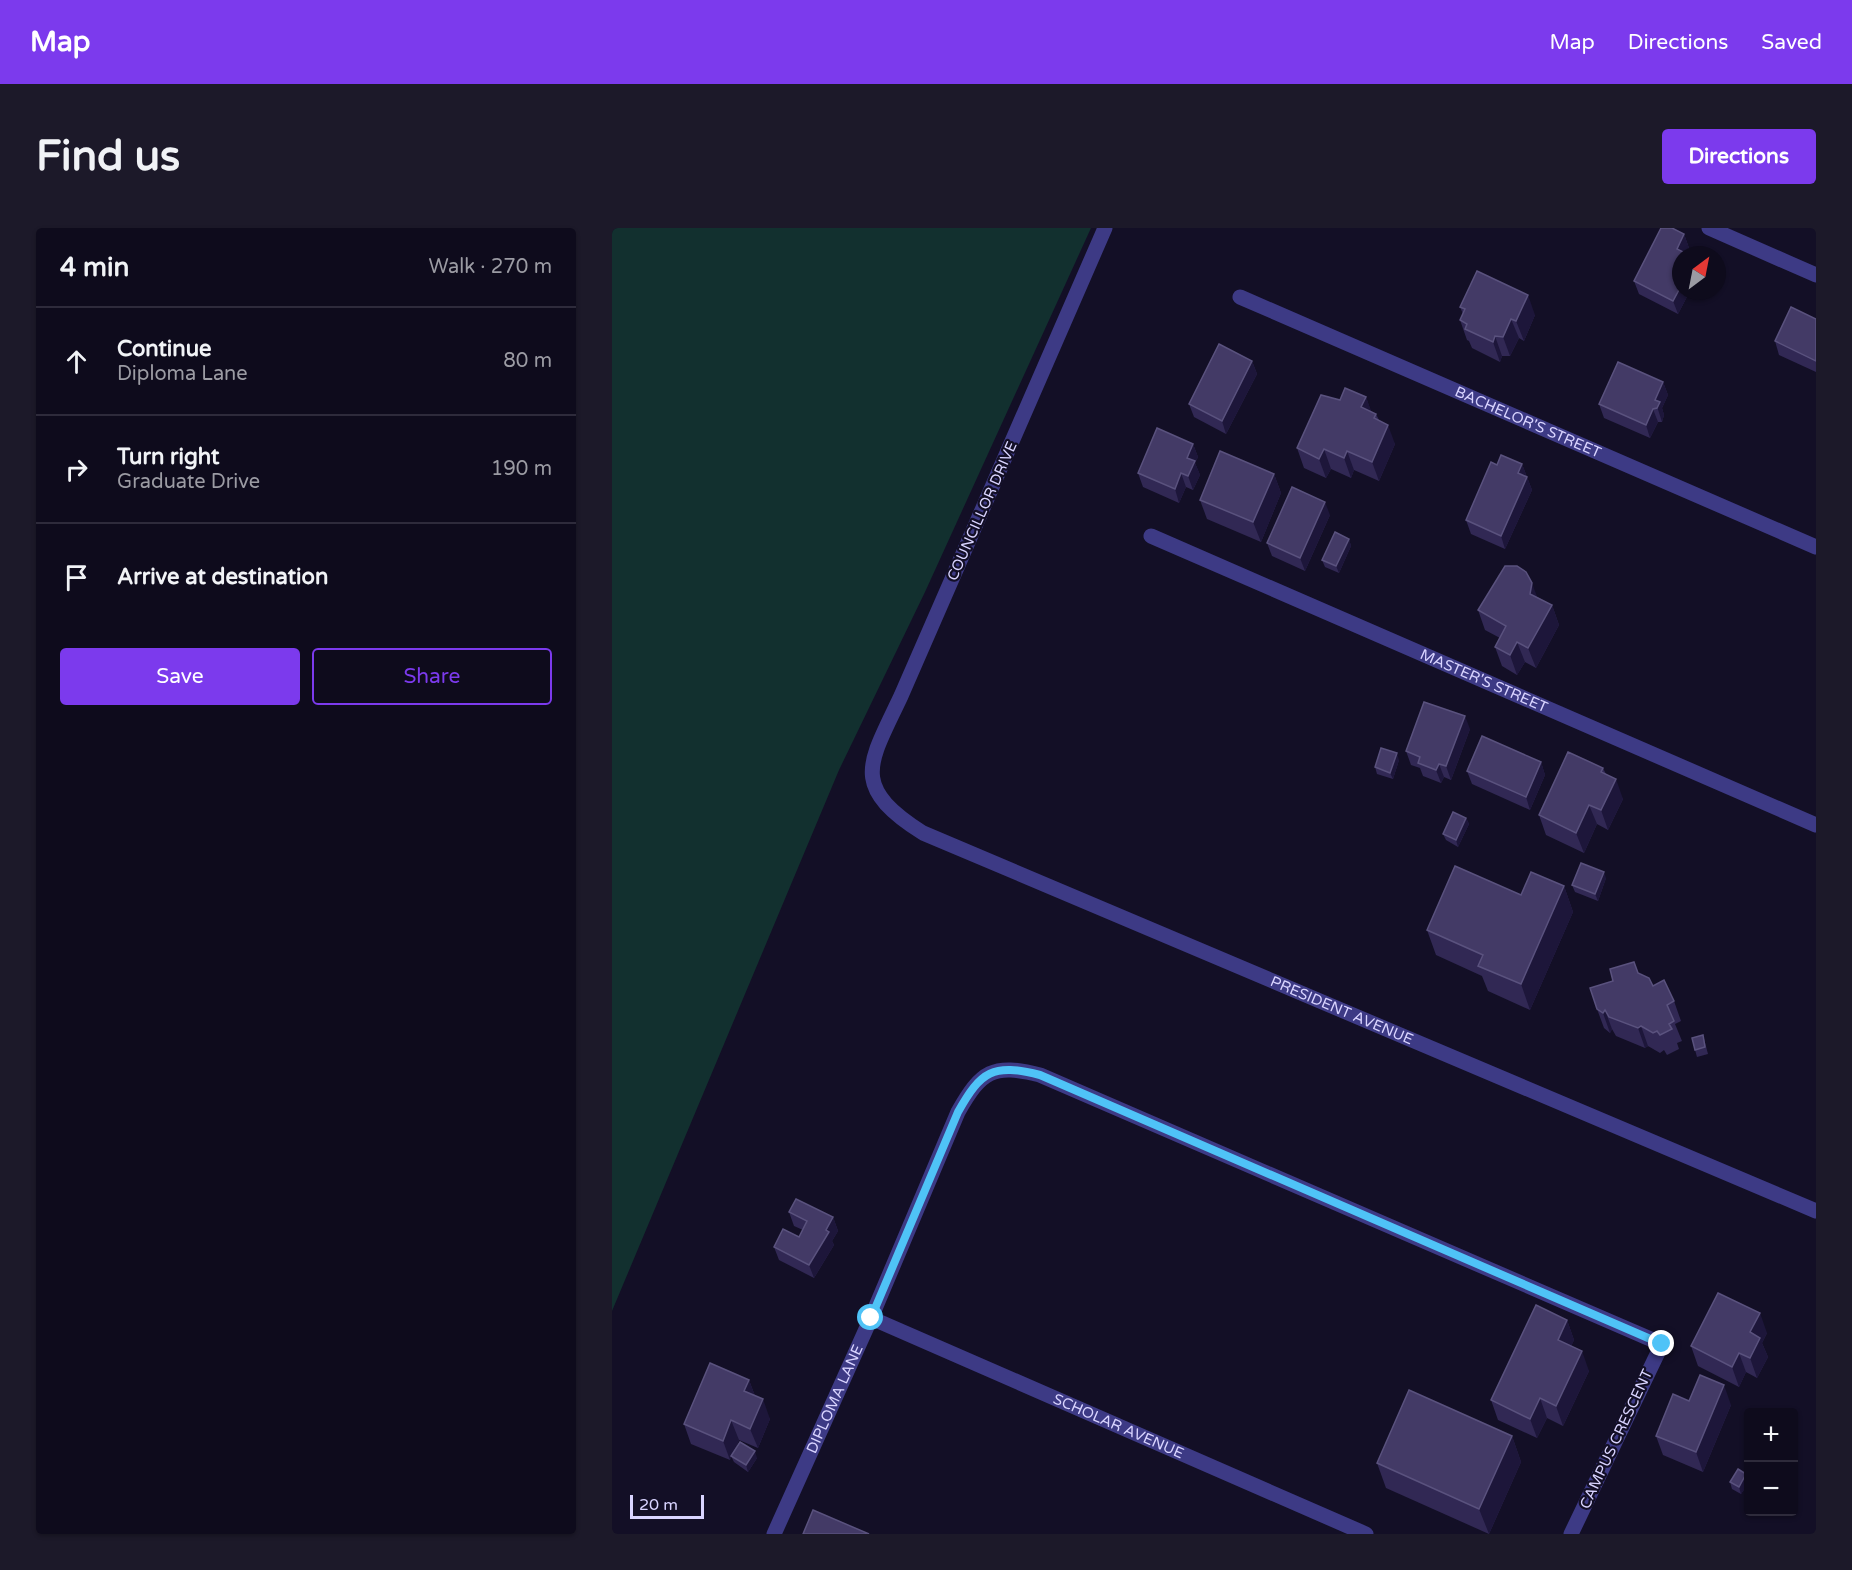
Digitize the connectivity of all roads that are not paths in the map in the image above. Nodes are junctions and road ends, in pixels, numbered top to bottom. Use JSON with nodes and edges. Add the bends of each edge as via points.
{"nodes":[{"id":1,"x":1105,"y":228,"type":"edge"},
{"id":2,"x":1709,"y":228,"type":"edge"},
{"id":3,"x":1816,"y":275,"type":"edge"},
{"id":4,"x":1240,"y":297,"type":"dead end"},
{"id":5,"x":1151,"y":536,"type":"dead end"},
{"id":6,"x":1816,"y":547,"type":"edge"},
{"id":7,"x":877,"y":795,"type":"joint"},
{"id":8,"x":1816,"y":825,"type":"edge"},
{"id":9,"x":1816,"y":1211,"type":"edge"},
{"id":10,"x":871,"y":1318,"type":"junction"},
{"id":11,"x":1662,"y":1344,"type":"joint"},
{"id":12,"x":774,"y":1534,"type":"edge"},
{"id":13,"x":1366,"y":1534,"type":"edge"},
{"id":14,"x":1571,"y":1534,"type":"edge"}],
"edges":[{"from":1,"to":7,"type":"street","name":"COUNCILLOR DRIVE","via":[[872,756],[871,773]]},
{"from":2,"to":3,"type":"street"},
{"from":4,"to":6,"type":"street","name":"BACHELOR'S STREET"},
{"from":5,"to":8,"type":"street","name":"MASTER'S STREET"},
{"from":7,"to":9,"type":"street","name":"PRESIDENT AVENUE","via":[[897,816],[923,833]]},
{"from":10,"to":11,"type":"street","name":"DIPLOMA LANE","via":[[972,1087],[989,1072],[1013,1068],[1040,1075]]},
{"from":10,"to":12,"type":"street","name":"DIPLOMA LANE"},
{"from":10,"to":13,"type":"street","name":"SCHOLAR AVENUE"},
{"from":11,"to":14,"type":"street","name":"CAMPUS CRESCENT"}]}
